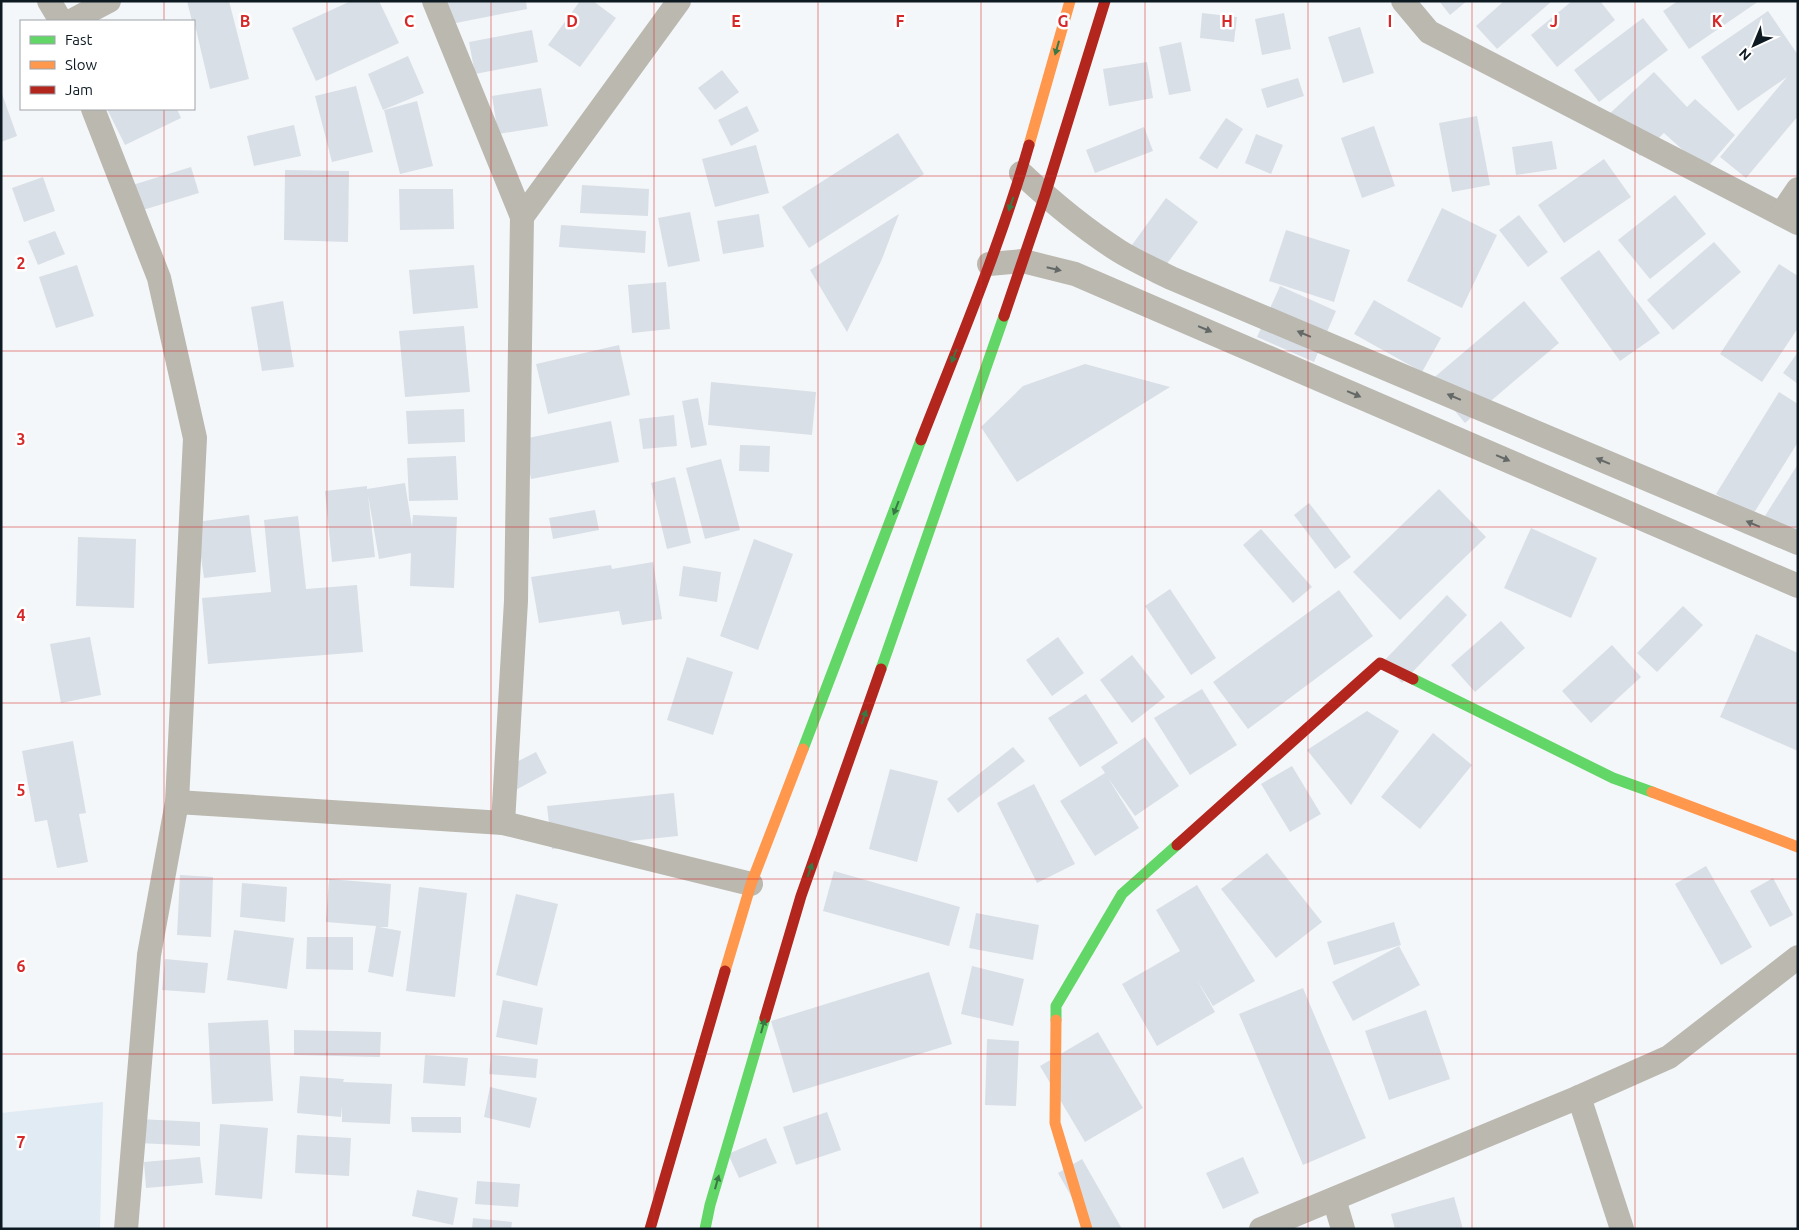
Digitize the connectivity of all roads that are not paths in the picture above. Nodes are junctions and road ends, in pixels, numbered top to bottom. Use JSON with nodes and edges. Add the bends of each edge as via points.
{"nodes":[{"id":1,"x":49,"y":1,"type":"edge"},
{"id":2,"x":108,"y":1,"type":"edge"},
{"id":3,"x":434,"y":1,"type":"edge"},
{"id":4,"x":678,"y":1,"type":"edge"},
{"id":5,"x":1070,"y":1,"type":"edge"},
{"id":6,"x":1105,"y":1,"type":"edge"},
{"id":7,"x":1404,"y":1,"type":"edge"},
{"id":8,"x":60,"y":20,"type":"edge"},
{"id":9,"x":72,"y":20,"type":"edge"},
{"id":10,"x":93,"y":110,"type":"edge"},
{"id":11,"x":1021,"y":173,"type":"junction"},
{"id":12,"x":1798,"y":189,"type":"edge"},
{"id":13,"x":1045,"y":195,"type":"junction"},
{"id":14,"x":522,"y":217,"type":"junction"},
{"id":15,"x":1789,"y":219,"type":"edge"},
{"id":16,"x":1023,"y":262,"type":"junction"},
{"id":17,"x":989,"y":264,"type":"junction"},
{"id":18,"x":1798,"y":543,"type":"edge"},
{"id":19,"x":1798,"y":586,"type":"edge"},
{"id":20,"x":177,"y":802,"type":"junction"},
{"id":21,"x":504,"y":823,"type":"junction"},
{"id":22,"x":1798,"y":847,"type":"edge"},
{"id":23,"x":751,"y":884,"type":"junction"},
{"id":24,"x":1798,"y":957,"type":"edge"},
{"id":25,"x":1579,"y":1097,"type":"junction"},
{"id":26,"x":1334,"y":1199,"type":"junction"},
{"id":27,"x":126,"y":1229,"type":"edge"},
{"id":28,"x":650,"y":1229,"type":"edge"},
{"id":29,"x":705,"y":1229,"type":"edge"},
{"id":30,"x":1087,"y":1229,"type":"edge"},
{"id":31,"x":1261,"y":1229,"type":"edge"},
{"id":32,"x":1343,"y":1229,"type":"edge"},
{"id":33,"x":1622,"y":1229,"type":"edge"}],
"edges":[{"from":1,"to":8,"type":"street"},
{"from":2,"to":9,"type":"street"},
{"from":3,"to":14,"type":"street"},
{"from":4,"to":14,"type":"street"},
{"from":5,"to":11,"type":"street","one_way":true},
{"from":6,"to":13,"type":"street"},
{"from":7,"to":15,"type":"street","via":[[1429,32]]},
{"from":10,"to":20,"type":"street","via":[[159,278],[195,438]]},
{"from":11,"to":13,"type":"street"},
{"from":11,"to":17,"type":"street","one_way":true},
{"from":12,"to":15,"type":"street"},
{"from":13,"to":16,"type":"street"},
{"from":18,"to":13,"type":"street","one_way":true,"via":[[1170,278],[1120,252]]},
{"from":14,"to":21,"type":"street","via":[[516,601]]},
{"from":16,"to":17,"type":"street"},
{"from":16,"to":19,"type":"street","one_way":true,"via":[[1083,277]]},
{"from":29,"to":16,"type":"street","one_way":true,"via":[[801,896]]},
{"from":17,"to":23,"type":"street","one_way":true},
{"from":20,"to":21,"type":"street"},
{"from":20,"to":27,"type":"street","via":[[149,955]]},
{"from":21,"to":23,"type":"street"},
{"from":22,"to":30,"type":"street","via":[[1613,778],[1380,663],[1122,894],[1056,1006],[1055,1123]]},
{"from":23,"to":28,"type":"street"},
{"from":24,"to":25,"type":"street","via":[[1669,1057]]},
{"from":25,"to":26,"type":"street"},
{"from":25,"to":33,"type":"street"},
{"from":26,"to":31,"type":"street"},
{"from":26,"to":32,"type":"street"}]}
